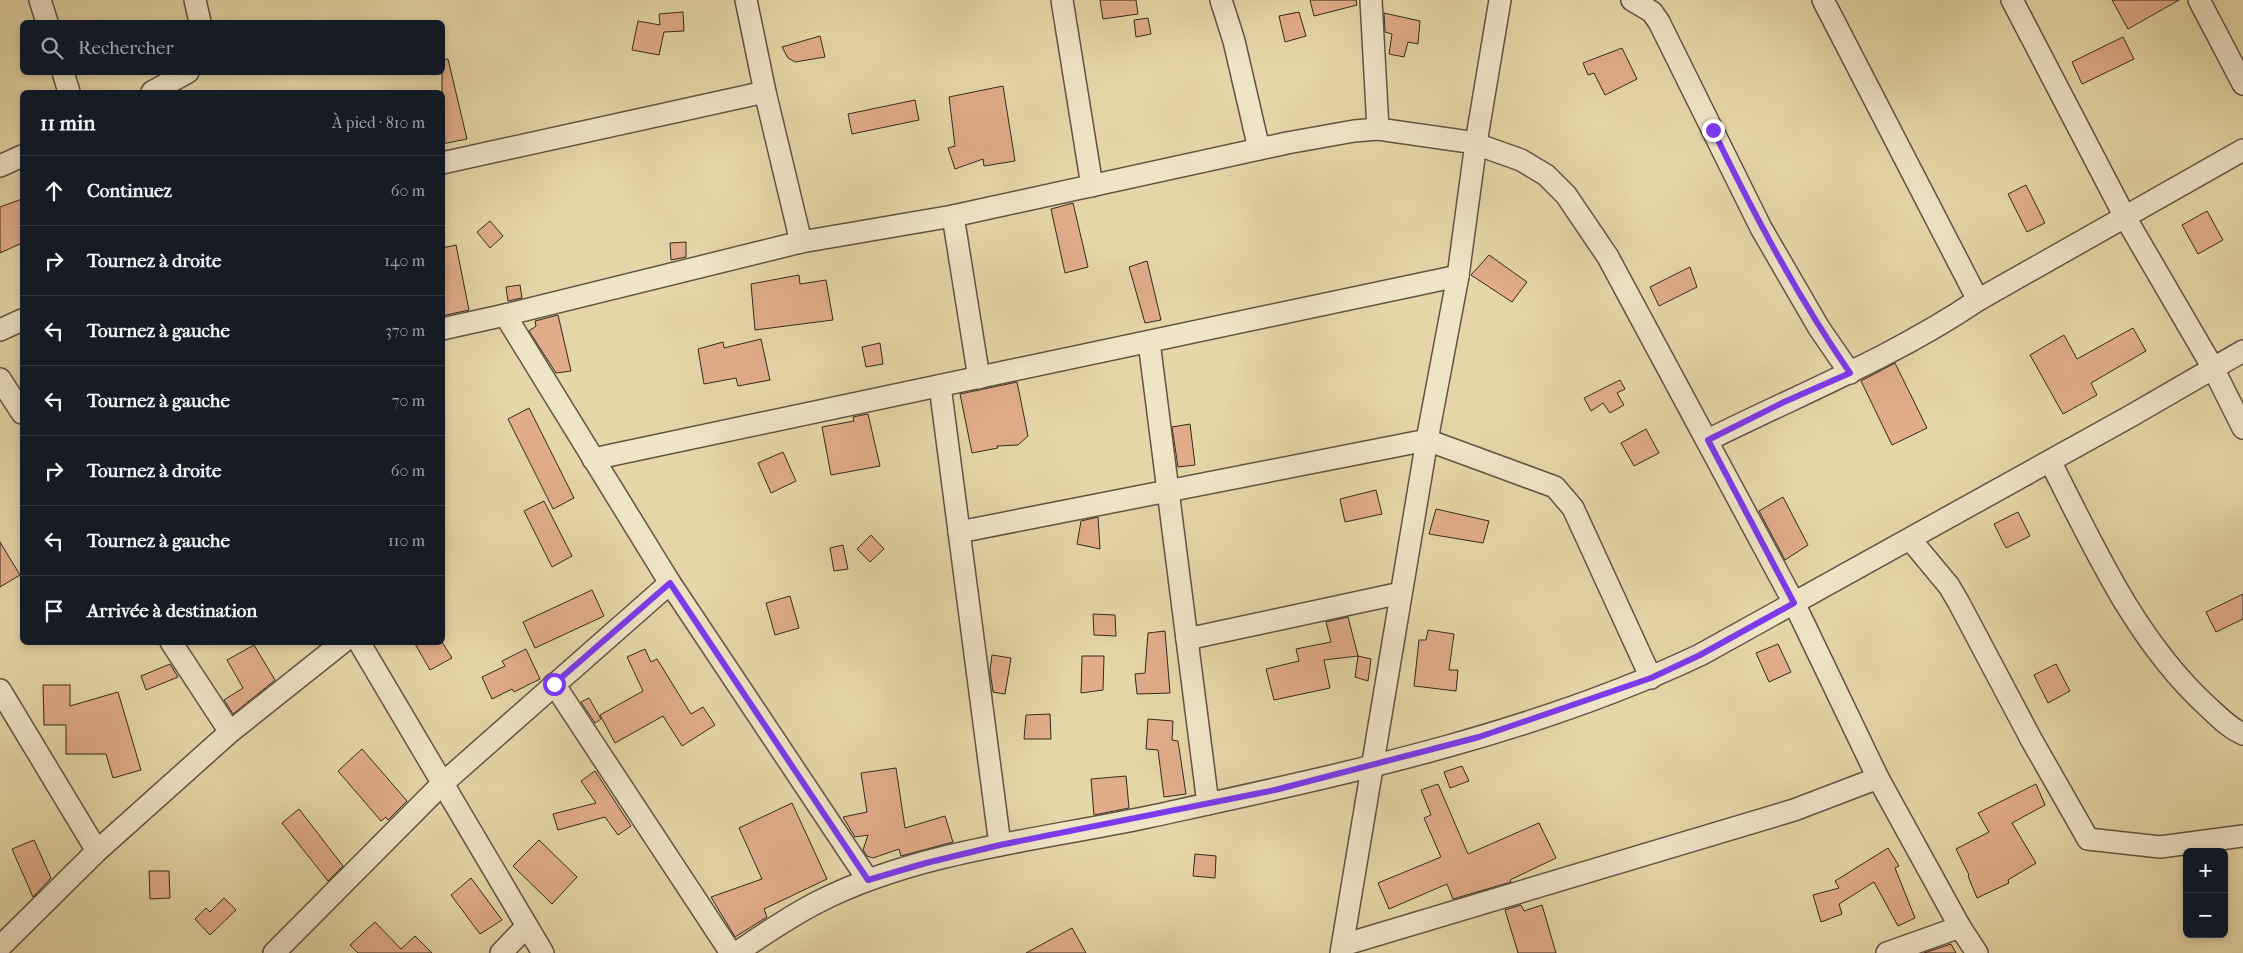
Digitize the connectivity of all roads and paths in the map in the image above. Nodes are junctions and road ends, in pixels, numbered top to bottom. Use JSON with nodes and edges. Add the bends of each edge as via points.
{"nodes":[{"id":1,"x":40,"y":0,"type":"edge"},
{"id":2,"x":195,"y":0,"type":"edge"},
{"id":3,"x":746,"y":0,"type":"edge"},
{"id":4,"x":1062,"y":0,"type":"edge"},
{"id":5,"x":1221,"y":0,"type":"edge"},
{"id":6,"x":1371,"y":0,"type":"edge"},
{"id":7,"x":1500,"y":0,"type":"edge"},
{"id":8,"x":1632,"y":0,"type":"edge"},
{"id":9,"x":1823,"y":0,"type":"edge"},
{"id":10,"x":2012,"y":0,"type":"edge"},
{"id":11,"x":2199,"y":0,"type":"edge"},
{"id":12,"x":46,"y":20,"type":"edge"},
{"id":13,"x":200,"y":20,"type":"edge"},
{"id":14,"x":64,"y":75,"type":"edge"},
{"id":15,"x":183,"y":75,"type":"edge"},
{"id":16,"x":2243,"y":84,"type":"edge"},
{"id":17,"x":68,"y":90,"type":"edge"},
{"id":18,"x":156,"y":90,"type":"edge"},
{"id":19,"x":765,"y":92,"type":"junction"},
{"id":20,"x":1378,"y":129,"type":"junction"},
{"id":21,"x":1476,"y":144,"type":"junction"},
{"id":22,"x":1260,"y":149,"type":"junction"},
{"id":23,"x":2243,"y":150,"type":"edge"},
{"id":24,"x":20,"y":157,"type":"edge"},
{"id":25,"x":445,"y":162,"type":"edge"},
{"id":26,"x":0,"y":166,"type":"edge"},
{"id":27,"x":1092,"y":186,"type":"junction"},
{"id":28,"x":953,"y":216,"type":"junction"},
{"id":29,"x":2126,"y":217,"type":"junction"},
{"id":30,"x":801,"y":242,"type":"junction"},
{"id":31,"x":1458,"y":276,"type":"junction"},
{"id":32,"x":1978,"y":300,"type":"junction"},
{"id":33,"x":505,"y":315,"type":"junction"},
{"id":34,"x":20,"y":321,"type":"edge"},
{"id":35,"x":445,"y":328,"type":"edge"},
{"id":36,"x":0,"y":330,"type":"edge"},
{"id":37,"x":1149,"y":342,"type":"junction"},
{"id":38,"x":2243,"y":351,"type":"edge"},
{"id":39,"x":2213,"y":368,"type":"junction"},
{"id":40,"x":1850,"y":373,"type":"junction"},
{"id":41,"x":979,"y":378,"type":"junction"},
{"id":42,"x":0,"y":379,"type":"edge"},
{"id":43,"x":940,"y":386,"type":"junction"},
{"id":44,"x":20,"y":410,"type":"edge"},
{"id":45,"x":2243,"y":428,"type":"edge"},
{"id":46,"x":1427,"y":440,"type":"junction"},
{"id":47,"x":1708,"y":440,"type":"junction"},
{"id":48,"x":593,"y":459,"type":"junction"},
{"id":49,"x":2050,"y":461,"type":"junction"},
{"id":50,"x":1168,"y":491,"type":"junction"},
{"id":51,"x":959,"y":532,"type":"junction"},
{"id":52,"x":1910,"y":539,"type":"junction"},
{"id":53,"x":670,"y":583,"type":"junction"},
{"id":54,"x":1401,"y":593,"type":"junction"},
{"id":55,"x":1794,"y":603,"type":"junction"},
{"id":56,"x":1187,"y":639,"type":"junction"},
{"id":57,"x":174,"y":645,"type":"edge"},
{"id":58,"x":340,"y":645,"type":"edge"},
{"id":59,"x":360,"y":645,"type":"edge"},
{"id":60,"x":1651,"y":678,"type":"junction"},
{"id":61,"x":554,"y":684,"type":"junction"},
{"id":62,"x":0,"y":690,"type":"edge"},
{"id":63,"x":230,"y":732,"type":"junction"},
{"id":64,"x":2243,"y":734,"type":"edge"},
{"id":65,"x":1372,"y":766,"type":"junction"},
{"id":66,"x":1878,"y":778,"type":"junction"},
{"id":67,"x":442,"y":784,"type":"junction"},
{"id":68,"x":1208,"y":804,"type":"junction"},
{"id":69,"x":2243,"y":836,"type":"edge"},
{"id":70,"x":1000,"y":845,"type":"junction"},
{"id":71,"x":97,"y":851,"type":"junction"},
{"id":72,"x":868,"y":880,"type":"junction"},
{"id":73,"x":527,"y":926,"type":"junction"},
{"id":74,"x":1960,"y":927,"type":"junction"},
{"id":75,"x":4,"y":945,"type":"edge"},
{"id":76,"x":1342,"y":949,"type":"edge"},
{"id":77,"x":274,"y":953,"type":"edge"},
{"id":78,"x":501,"y":953,"type":"edge"},
{"id":79,"x":543,"y":953,"type":"edge"},
{"id":80,"x":732,"y":953,"type":"edge"},
{"id":81,"x":736,"y":953,"type":"edge"},
{"id":82,"x":1887,"y":953,"type":"edge"},
{"id":83,"x":1977,"y":953,"type":"edge"}],
"edges":[{"from":1,"to":12,"type":"street"},
{"from":2,"to":13,"type":"street"},
{"from":3,"to":19,"type":"street"},
{"from":4,"to":27,"type":"street"},
{"from":5,"to":22,"type":"street"},
{"from":6,"to":20,"type":"street"},
{"from":7,"to":21,"type":"street"},
{"from":8,"to":40,"type":"street","via":[[1652,12],[1659,22],[1761,228],[1819,328]]},
{"from":9,"to":32,"type":"street"},
{"from":10,"to":29,"type":"street"},
{"from":11,"to":16,"type":"street"},
{"from":14,"to":17,"type":"street"},
{"from":15,"to":18,"type":"street"},
{"from":19,"to":25,"type":"street"},
{"from":19,"to":30,"type":"street"},
{"from":20,"to":21,"type":"street"},
{"from":20,"to":22,"type":"street"},
{"from":21,"to":31,"type":"street"},
{"from":21,"to":47,"type":"street","via":[[1521,160],[1546,175],[1566,195],[1608,257]]},
{"from":22,"to":27,"type":"street"},
{"from":23,"to":29,"type":"street"},
{"from":24,"to":26,"type":"street"},
{"from":27,"to":28,"type":"street"},
{"from":28,"to":30,"type":"street"},
{"from":28,"to":41,"type":"street"},
{"from":29,"to":32,"type":"street"},
{"from":29,"to":39,"type":"street"},
{"from":30,"to":33,"type":"street"},
{"from":31,"to":37,"type":"street"},
{"from":31,"to":46,"type":"street"},
{"from":32,"to":40,"type":"street","via":[[1946,322]]},
{"from":33,"to":35,"type":"street"},
{"from":33,"to":48,"type":"street"},
{"from":34,"to":36,"type":"street"},
{"from":37,"to":41,"type":"street"},
{"from":37,"to":50,"type":"street"},
{"from":38,"to":39,"type":"street"},
{"from":39,"to":45,"type":"street"},
{"from":39,"to":49,"type":"street"},
{"from":40,"to":47,"type":"street"},
{"from":41,"to":43,"type":"street"},
{"from":42,"to":44,"type":"street"},
{"from":43,"to":48,"type":"street"},
{"from":43,"to":51,"type":"street"},
{"from":46,"to":50,"type":"street"},
{"from":46,"to":54,"type":"street"},
{"from":46,"to":60,"type":"street","via":[[1556,488],[1567,499],[1574,508]]},
{"from":47,"to":55,"type":"street"},
{"from":48,"to":53,"type":"street"},
{"from":49,"to":52,"type":"street"},
{"from":49,"to":64,"type":"street","via":[[2131,613],[2161,656],[2190,691],[2232,729]]},
{"from":50,"to":51,"type":"street"},
{"from":50,"to":56,"type":"street"},
{"from":51,"to":70,"type":"street"},
{"from":52,"to":55,"type":"street"},
{"from":52,"to":69,"type":"street","via":[[1949,586],[2088,839],[2160,847]]},
{"from":53,"to":61,"type":"street"},
{"from":53,"to":72,"type":"street"},
{"from":54,"to":56,"type":"street"},
{"from":54,"to":65,"type":"street"},
{"from":55,"to":60,"type":"street"},
{"from":55,"to":66,"type":"street"},
{"from":56,"to":68,"type":"street"},
{"from":57,"to":63,"type":"street"},
{"from":58,"to":63,"type":"street"},
{"from":59,"to":67,"type":"street"},
{"from":60,"to":65,"type":"street","via":[[1479,737]]},
{"from":61,"to":67,"type":"street"},
{"from":61,"to":80,"type":"street"},
{"from":62,"to":71,"type":"street"},
{"from":63,"to":71,"type":"street"},
{"from":65,"to":68,"type":"street"},
{"from":65,"to":76,"type":"street"},
{"from":66,"to":74,"type":"street"},
{"from":66,"to":76,"type":"street","via":[[1794,810]]},
{"from":67,"to":73,"type":"street"},
{"from":67,"to":77,"type":"street"},
{"from":68,"to":70,"type":"street"},
{"from":70,"to":72,"type":"street"},
{"from":71,"to":75,"type":"street"},
{"from":72,"to":81,"type":"street","via":[[819,901]]},
{"from":73,"to":78,"type":"street"},
{"from":73,"to":79,"type":"street"},
{"from":74,"to":82,"type":"street"},
{"from":74,"to":83,"type":"street"}]}
